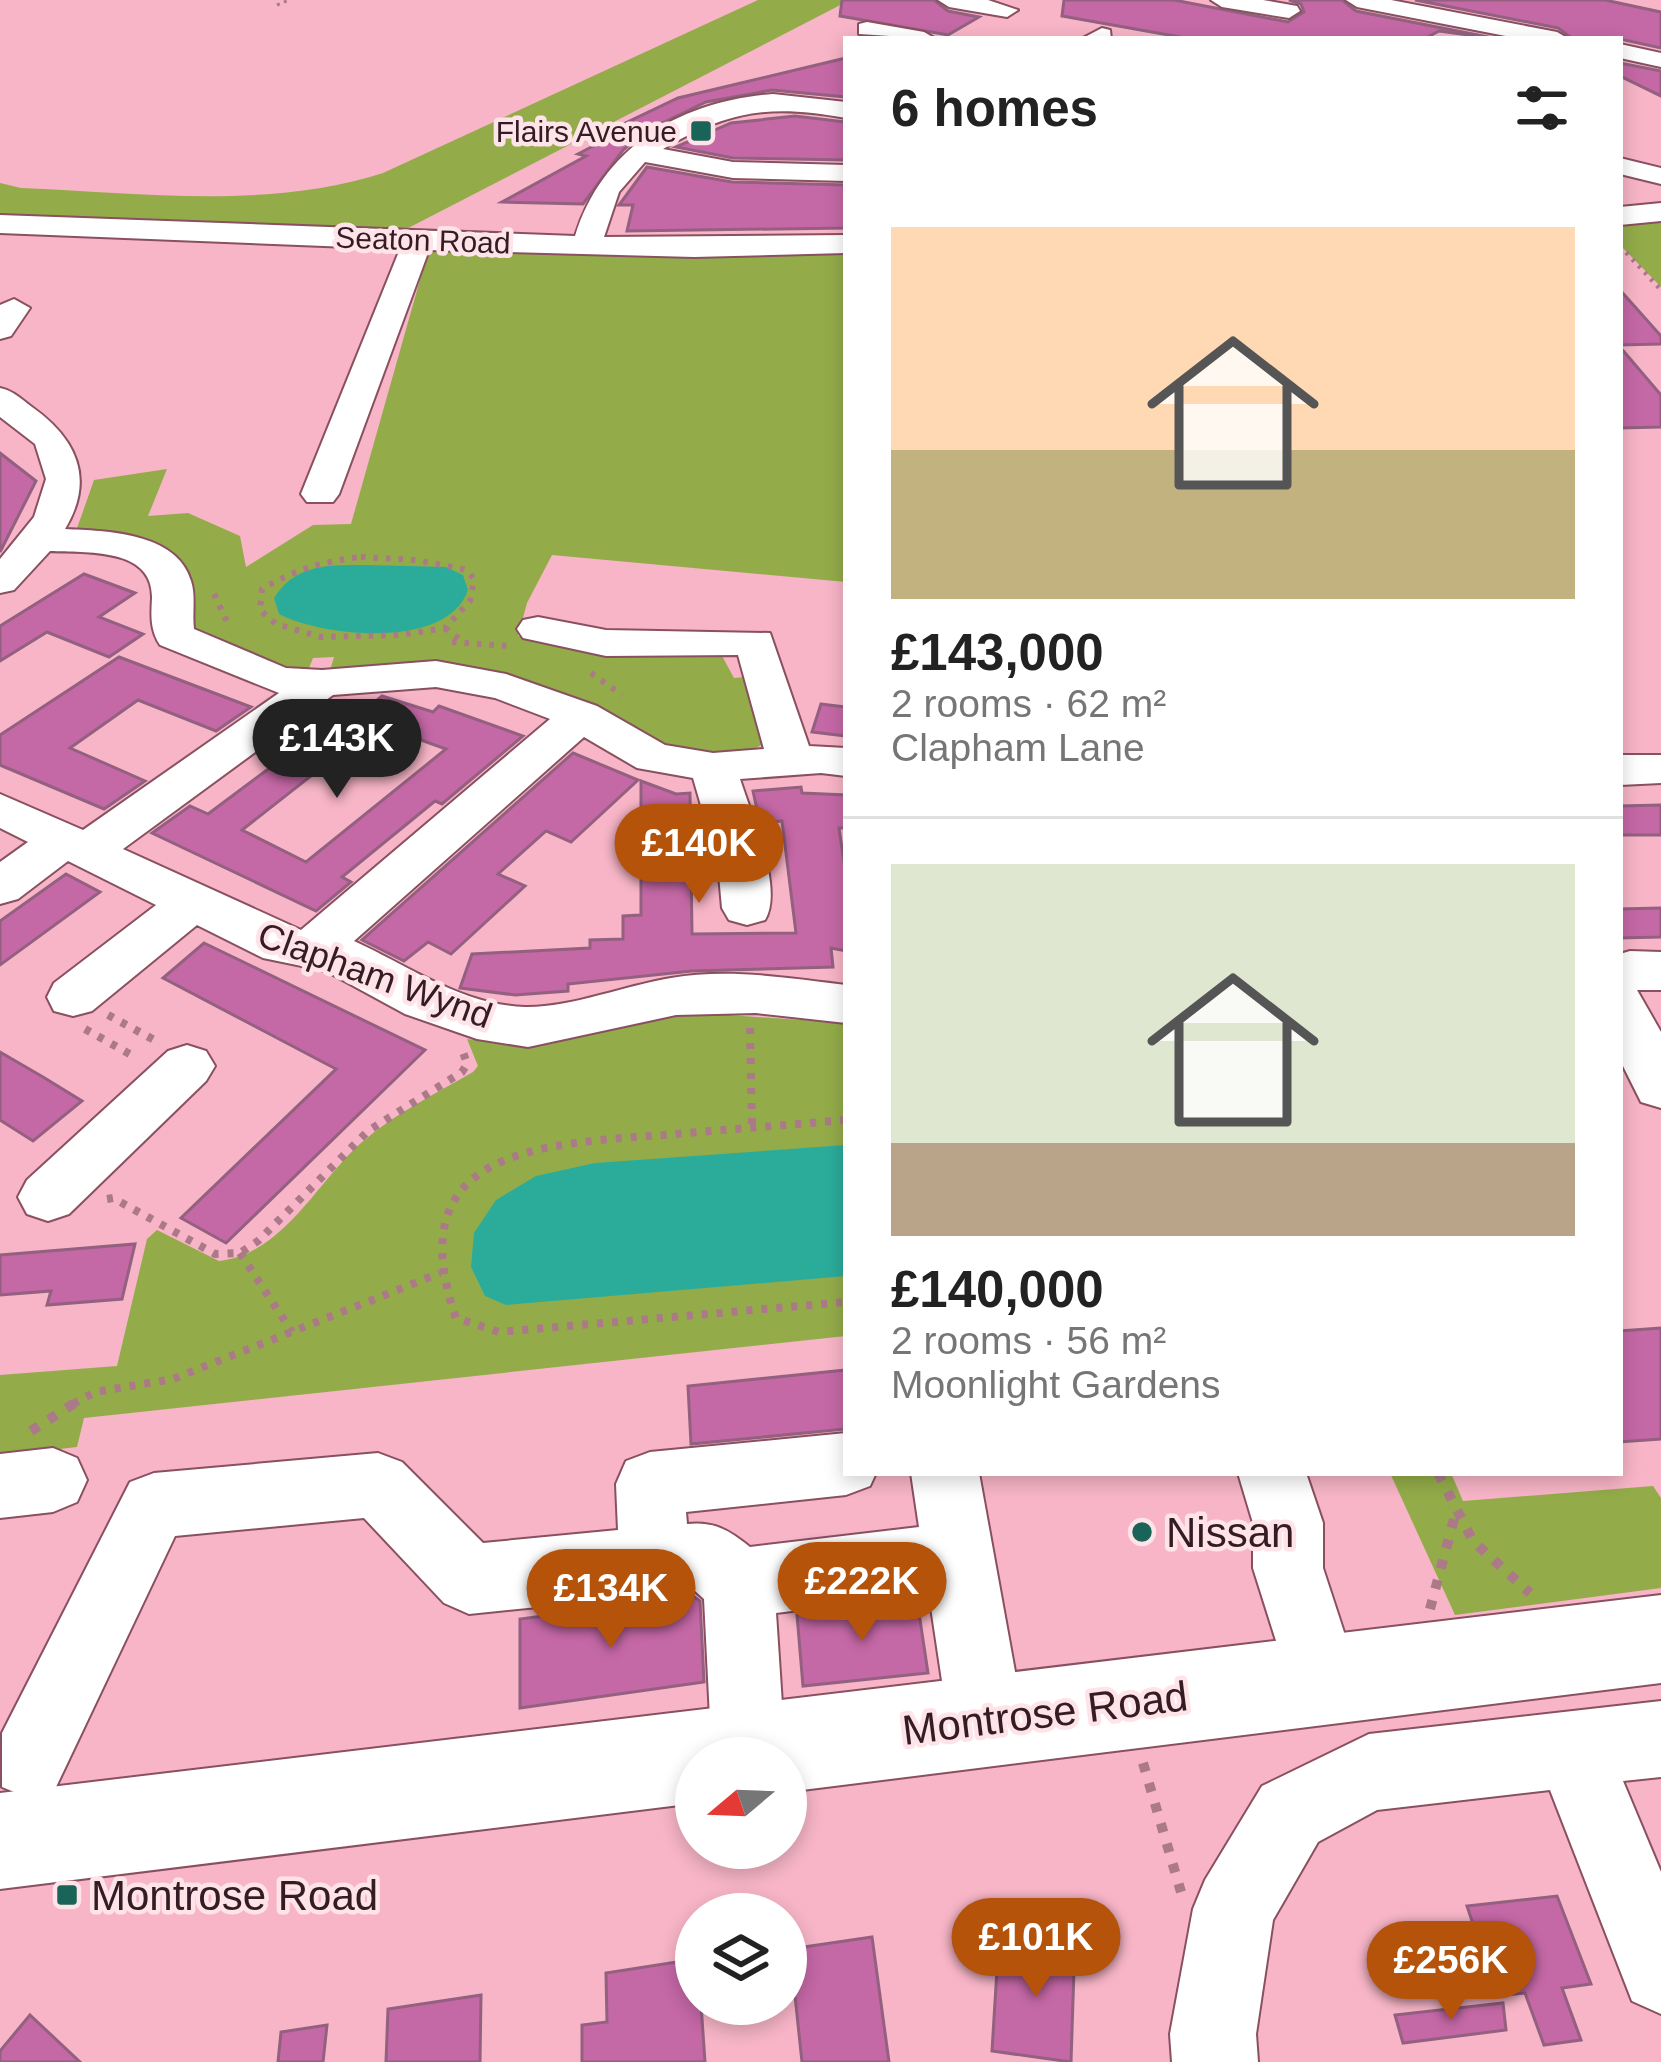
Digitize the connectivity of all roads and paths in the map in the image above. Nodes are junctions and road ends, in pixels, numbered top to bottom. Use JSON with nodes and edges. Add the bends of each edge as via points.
{"nodes":[{"id":1,"x":289,"y":0,"type":"edge"},
{"id":2,"x":949,"y":0,"type":"edge"},
{"id":3,"x":1222,"y":0,"type":"edge"},
{"id":4,"x":1357,"y":0,"type":"edge"},
{"id":5,"x":277,"y":5,"type":"dead end"},
{"id":6,"x":1015,"y":5,"type":"edge"},
{"id":7,"x":1295,"y":5,"type":"edge"},
{"id":8,"x":1545,"y":10,"type":"dead end"},
{"id":9,"x":869,"y":29,"type":"edge"},
{"id":10,"x":989,"y":29,"type":"dead end"},
{"id":11,"x":1509,"y":29,"type":"junction"},
{"id":12,"x":906,"y":36,"type":"edge"},
{"id":13,"x":1259,"y":36,"type":"edge"},
{"id":14,"x":1543,"y":36,"type":"edge"},
{"id":15,"x":1623,"y":53,"type":"edge"},
{"id":16,"x":1661,"y":59,"type":"edge"},
{"id":17,"x":843,"y":109,"type":"edge"},
{"id":18,"x":639,"y":153,"type":"junction"},
{"id":19,"x":1623,"y":167,"type":"edge"},
{"id":20,"x":843,"y":173,"type":"edge"},
{"id":21,"x":1661,"y":176,"type":"edge"},
{"id":22,"x":1661,"y":212,"type":"edge"},
{"id":23,"x":1623,"y":216,"type":"edge"},
{"id":24,"x":0,"y":224,"type":"edge"},
{"id":25,"x":418,"y":241,"type":"junction"},
{"id":26,"x":843,"y":244,"type":"edge"},
{"id":27,"x":587,"y":245,"type":"junction"},
{"id":28,"x":1623,"y":248,"type":"edge"},
{"id":29,"x":1661,"y":290,"type":"edge"},
{"id":30,"x":0,"y":398,"type":"edge"},
{"id":31,"x":320,"y":494,"type":"dead end"},
{"id":32,"x":40,"y":538,"type":"junction"},
{"id":33,"x":0,"y":581,"type":"edge"},
{"id":34,"x":212,"y":589,"type":"dead end"},
{"id":35,"x":231,"y":627,"type":"dead end"},
{"id":36,"x":445,"y":628,"type":"junction"},
{"id":37,"x":526,"y":638,"type":"joint"},
{"id":38,"x":458,"y":654,"type":"junction"},
{"id":39,"x":576,"y":662,"type":"dead end"},
{"id":40,"x":322,"y":683,"type":"junction"},
{"id":41,"x":629,"y":700,"type":"dead end"},
{"id":42,"x":581,"y":716,"type":"junction"},
{"id":43,"x":791,"y":762,"type":"junction"},
{"id":44,"x":843,"y":762,"type":"edge"},
{"id":45,"x":713,"y":767,"type":"junction"},
{"id":46,"x":1661,"y":769,"type":"edge"},
{"id":47,"x":1623,"y":770,"type":"edge"},
{"id":48,"x":0,"y":809,"type":"edge"},
{"id":49,"x":76,"y":845,"type":"junction"},
{"id":50,"x":0,"y":886,"type":"edge"},
{"id":51,"x":194,"y":902,"type":"junction"},
{"id":52,"x":747,"y":908,"type":"dead end"},
{"id":53,"x":311,"y":950,"type":"junction"},
{"id":54,"x":1661,"y":971,"type":"edge"},
{"id":55,"x":1623,"y":974,"type":"edge"},
{"id":56,"x":843,"y":1004,"type":"edge"},
{"id":57,"x":71,"y":1008,"type":"junction"},
{"id":58,"x":452,"y":1010,"type":"junction"},
{"id":59,"x":1623,"y":1010,"type":"edge"},
{"id":60,"x":180,"y":1072,"type":"junction"},
{"id":61,"x":1661,"y":1087,"type":"edge"},
{"id":62,"x":843,"y":1120,"type":"edge"},
{"id":63,"x":39,"y":1200,"type":"edge"},
{"id":64,"x":240,"y":1253,"type":"junction"},
{"id":65,"x":440,"y":1273,"type":"junction"},
{"id":66,"x":843,"y":1303,"type":"edge"},
{"id":67,"x":292,"y":1331,"type":"junction"},
{"id":68,"x":843,"y":1464,"type":"edge"},
{"id":69,"x":23,"y":1470,"type":"edge"},
{"id":70,"x":945,"y":1476,"type":"edge"},
{"id":71,"x":1273,"y":1476,"type":"edge"},
{"id":72,"x":1439,"y":1476,"type":"edge"},
{"id":73,"x":1454,"y":1520,"type":"junction"},
{"id":74,"x":958,"y":1557,"type":"junction"},
{"id":75,"x":654,"y":1561,"type":"junction"},
{"id":76,"x":740,"y":1583,"type":"junction"},
{"id":77,"x":1620,"y":1643,"type":"edge"},
{"id":78,"x":1439,"y":1663,"type":"junction"},
{"id":79,"x":1322,"y":1678,"type":"junction"},
{"id":80,"x":1122,"y":1704,"type":"junction"},
{"id":81,"x":986,"y":1721,"type":"junction"},
{"id":82,"x":746,"y":1737,"type":"edge"},
{"id":83,"x":1661,"y":1739,"type":"edge"},
{"id":84,"x":807,"y":1743,"type":"edge"},
{"id":85,"x":1572,"y":1749,"type":"junction"},
{"id":86,"x":675,"y":1755,"type":"edge"},
{"id":87,"x":15,"y":1800,"type":"edge"},
{"id":88,"x":1224,"y":1972,"type":"junction"},
{"id":89,"x":1661,"y":1972,"type":"edge"},
{"id":90,"x":1214,"y":2062,"type":"edge"}],
"edges":[{"from":1,"to":5,"type":"path"},
{"from":2,"to":6,"type":"street"},
{"from":3,"to":7,"type":"street"},
{"from":4,"to":11,"type":"street"},
{"from":6,"to":10,"type":"street"},
{"from":7,"to":13,"type":"street"},
{"from":8,"to":11,"type":"street"},
{"from":9,"to":12,"type":"street"},
{"from":11,"to":14,"type":"street"},
{"from":15,"to":16,"type":"street"},
{"from":17,"to":18,"type":"street","via":[[789,100],[740,104]]},
{"from":18,"to":20,"type":"street","via":[[733,170]]},
{"from":18,"to":27,"type":"street","via":[[606,191]]},
{"from":19,"to":21,"type":"street"},
{"from":22,"to":23,"type":"street"},
{"from":24,"to":25,"type":"street","name":"Seaton Road"},
{"from":25,"to":27,"type":"street","name":"Seaton Road"},
{"from":25,"to":31,"type":"street"},
{"from":26,"to":27,"type":"street","name":"Seaton Road"},
{"from":28,"to":29,"type":"path"},
{"from":30,"to":32,"type":"street","via":[[44,433],[63,466],[62,490]]},
{"from":32,"to":33,"type":"street"},
{"from":32,"to":40,"type":"street","via":[[136,549],[163,564],[172,581],[175,636],[279,680]]},
{"from":34,"to":35,"type":"path"},
{"from":36,"to":36,"type":"path","via":[[345,638],[291,632],[260,610],[262,589],[314,562],[449,565],[474,579],[470,601]]},
{"from":36,"to":38,"type":"path"},
{"from":37,"to":38,"type":"path"},
{"from":37,"to":43,"type":"street","via":[[755,642]]},
{"from":38,"to":40,"type":"street","via":[[436,674]]},
{"from":38,"to":42,"type":"street","via":[[506,687]]},
{"from":39,"to":41,"type":"path"},
{"from":40,"to":49,"type":"street"},
{"from":42,"to":45,"type":"street","via":[[653,758]]},
{"from":42,"to":53,"type":"street"},
{"from":43,"to":44,"type":"street"},
{"from":43,"to":45,"type":"street"},
{"from":45,"to":52,"type":"street"},
{"from":46,"to":47,"type":"street"},
{"from":48,"to":49,"type":"street","name":"Clapham Wynd"},
{"from":49,"to":50,"type":"street"},
{"from":49,"to":51,"type":"street","name":"Clapham Wynd"},
{"from":51,"to":53,"type":"street","name":"Clapham Wynd","via":[[281,945]]},
{"from":51,"to":57,"type":"street"},
{"from":53,"to":58,"type":"street","name":"Clapham Wynd"},
{"from":54,"to":55,"type":"street"},
{"from":56,"to":58,"type":"street","name":"Clapham Wynd","via":[[676,996],[528,1027]]},
{"from":57,"to":60,"type":"path"},
{"from":57,"to":60,"type":"path","via":[[159,1042]]},
{"from":58,"to":64,"type":"path","via":[[447,1034],[466,1056],[462,1072],[368,1131]]},
{"from":59,"to":61,"type":"street"},
{"from":60,"to":63,"type":"street"},
{"from":62,"to":65,"type":"path","via":[[587,1138],[504,1157],[471,1179],[445,1211]]},
{"from":63,"to":64,"type":"path","via":[[112,1198],[215,1254]]},
{"from":64,"to":67,"type":"path"},
{"from":65,"to":66,"type":"path","via":[[456,1318],[499,1332]]},
{"from":65,"to":67,"type":"path"},
{"from":67,"to":69,"type":"path","via":[[173,1379],[95,1392],[46,1417]]},
{"from":68,"to":75,"type":"street","via":[[650,1484]]},
{"from":70,"to":74,"type":"street"},
{"from":71,"to":79,"type":"street","via":[[1288,1523],[1288,1568]]},
{"from":72,"to":73,"type":"path"},
{"from":73,"to":77,"type":"path","via":[[1535,1598]]},
{"from":73,"to":78,"type":"path","via":[[1430,1610]]},
{"from":74,"to":76,"type":"street"},
{"from":74,"to":81,"type":"street"},
{"from":75,"to":76,"type":"street","via":[[706,1556]]},
{"from":75,"to":87,"type":"street","via":[[469,1579],[378,1485],[154,1505]]},
{"from":76,"to":82,"type":"street"},
{"from":77,"to":78,"type":"main road","name":"Montrose Road"},
{"from":78,"to":79,"type":"main road","name":"Montrose Road"},
{"from":79,"to":80,"type":"main road","name":"Montrose Road"},
{"from":80,"to":81,"type":"main road","name":"Montrose Road"},
{"from":80,"to":88,"type":"path","via":[[1188,1916]]},
{"from":81,"to":84,"type":"main road","name":"Montrose Road"},
{"from":83,"to":85,"type":"street"},
{"from":85,"to":88,"type":"street","via":[[1369,1772],[1290,1814],[1234,1909]]},
{"from":85,"to":89,"type":"street"},
{"from":86,"to":87,"type":"main road","name":"Montrose Road"},
{"from":88,"to":90,"type":"street"}]}
